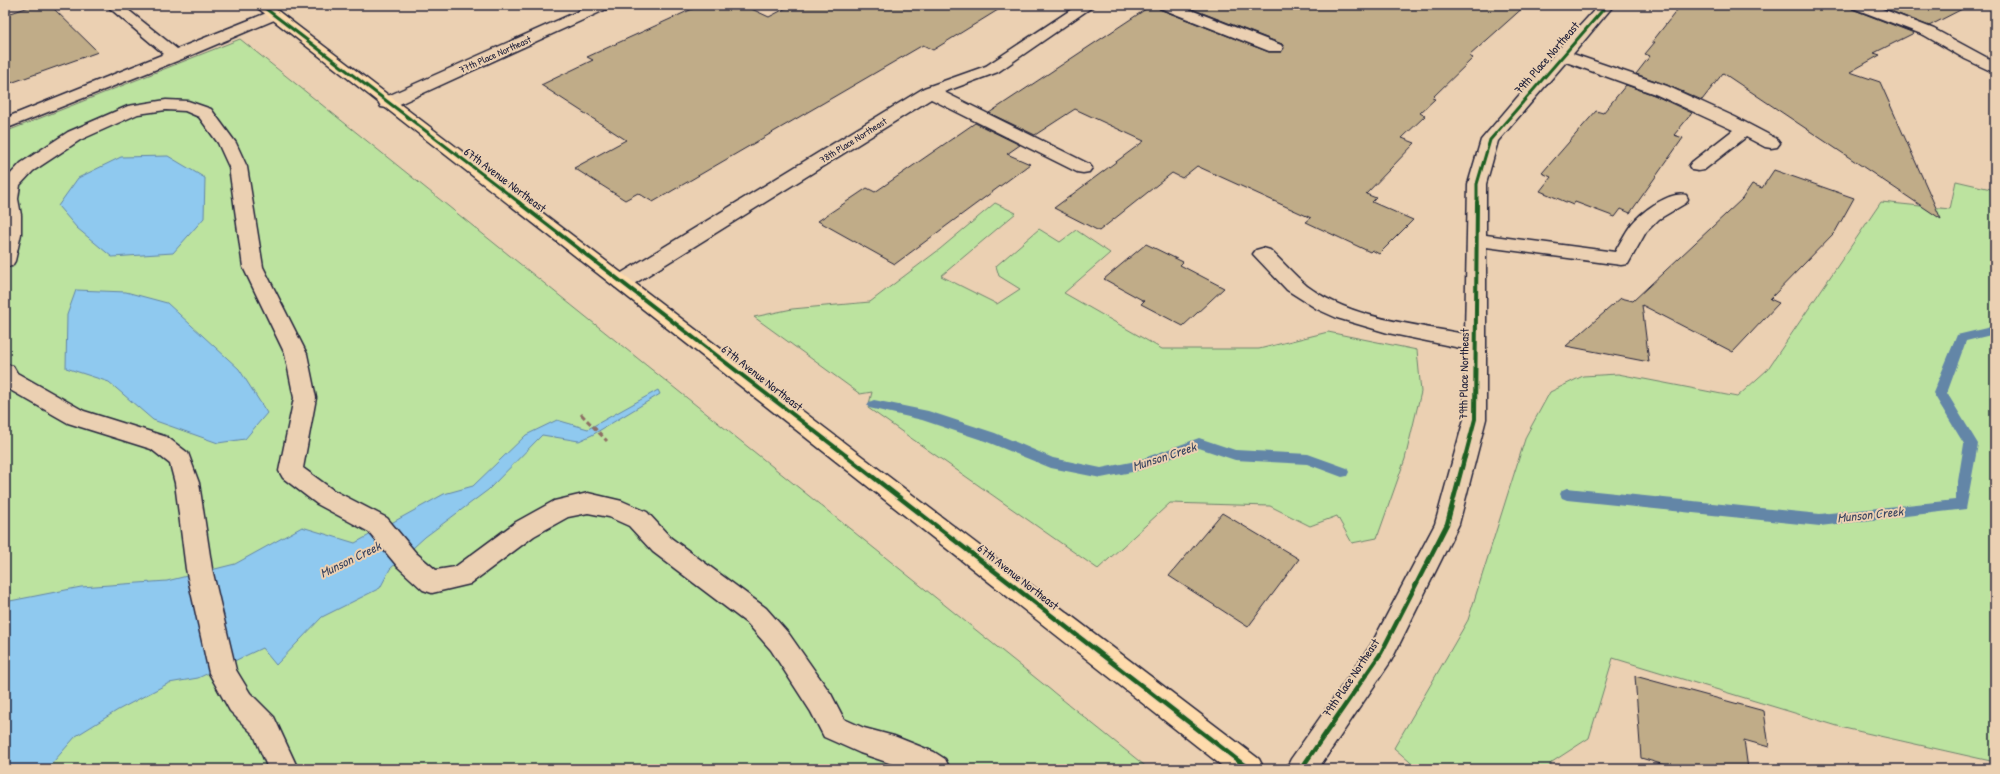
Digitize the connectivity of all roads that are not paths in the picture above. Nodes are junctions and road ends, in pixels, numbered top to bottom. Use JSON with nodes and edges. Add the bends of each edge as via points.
{"nodes":[{"id":1,"x":113,"y":5,"type":"edge"},
{"id":2,"x":604,"y":5,"type":"edge"},
{"id":3,"x":1088,"y":5,"type":"edge"},
{"id":4,"x":1165,"y":5,"type":"edge"},
{"id":5,"x":1607,"y":5,"type":"edge"},
{"id":6,"x":1858,"y":5,"type":"edge"},
{"id":7,"x":267,"y":10,"type":"edge"},
{"id":8,"x":1275,"y":48,"type":"dead end"},
{"id":9,"x":1562,"y":55,"type":"junction"},
{"id":10,"x":176,"y":56,"type":"junction"},
{"id":11,"x":1995,"y":68,"type":"edge"},
{"id":12,"x":930,"y":92,"type":"junction"},
{"id":13,"x":387,"y":103,"type":"junction"},
{"id":14,"x":5,"y":124,"type":"edge"},
{"id":15,"x":1745,"y":129,"type":"junction"},
{"id":16,"x":1771,"y":143,"type":"dead end"},
{"id":17,"x":1698,"y":166,"type":"dead end"},
{"id":18,"x":1083,"y":168,"type":"dead end"},
{"id":19,"x":1679,"y":199,"type":"dead end"},
{"id":20,"x":1477,"y":240,"type":"junction"},
{"id":21,"x":1263,"y":254,"type":"dead end"},
{"id":22,"x":5,"y":261,"type":"edge"},
{"id":23,"x":622,"y":282,"type":"junction"},
{"id":24,"x":1475,"y":343,"type":"junction"},
{"id":25,"x":5,"y":372,"type":"edge"},
{"id":26,"x":283,"y":769,"type":"edge"},
{"id":27,"x":935,"y":769,"type":"edge"},
{"id":28,"x":1249,"y":769,"type":"edge"},
{"id":29,"x":1301,"y":769,"type":"edge"}],
"edges":[{"from":1,"to":10,"type":"street"},
{"from":2,"to":13,"type":"street","name":"77th Place Northeast"},
{"from":3,"to":12,"type":"street","name":"78th Place Northeast","via":[[992,69]]},
{"from":4,"to":8,"type":"street"},
{"from":5,"to":9,"type":"street","name":"79th Place Northeast"},
{"from":6,"to":11,"type":"street","via":[[1929,32]]},
{"from":7,"to":10,"type":"street"},
{"from":7,"to":13,"type":"main road","name":"67th Avenue Northeast"},
{"from":9,"to":15,"type":"street","via":[[1661,90]]},
{"from":9,"to":20,"type":"street","name":"79th Place Northeast","via":[[1490,140],[1477,184]]},
{"from":10,"to":14,"type":"street"},
{"from":12,"to":18,"type":"street"},
{"from":12,"to":23,"type":"street","name":"78th Place Northeast"},
{"from":13,"to":23,"type":"main road","name":"67th Avenue Northeast"},
{"from":15,"to":16,"type":"street"},
{"from":15,"to":17,"type":"street"},
{"from":19,"to":20,"type":"street","via":[[1652,215],[1638,229],[1621,259]]},
{"from":20,"to":24,"type":"street","name":"79th Place Northeast"},
{"from":21,"to":24,"type":"street","via":[[1305,294],[1345,313],[1377,323]]},
{"from":22,"to":27,"type":"street","via":[[11,234],[11,184],[27,167],[74,136],[134,110],[166,105],[188,106],[205,113],[223,137],[238,167],[253,267],[296,354],[305,398],[291,471],[325,497],[378,525],[407,560],[432,582],[461,576],[525,529],[563,508],[588,503],[613,508],[638,519],[662,545],[757,616],[780,642],[821,703],[834,728],[860,740],[924,762]]},
{"from":23,"to":28,"type":"main road","name":"67th Avenue Northeast"},
{"from":24,"to":29,"type":"street","name":"79th Place Northeast","via":[[1475,418],[1447,524],[1381,653]]},
{"from":25,"to":26,"type":"street","via":[[9,379],[76,417],[159,443],[180,459],[187,483],[199,569],[223,673],[240,702],[264,726]]}]}
